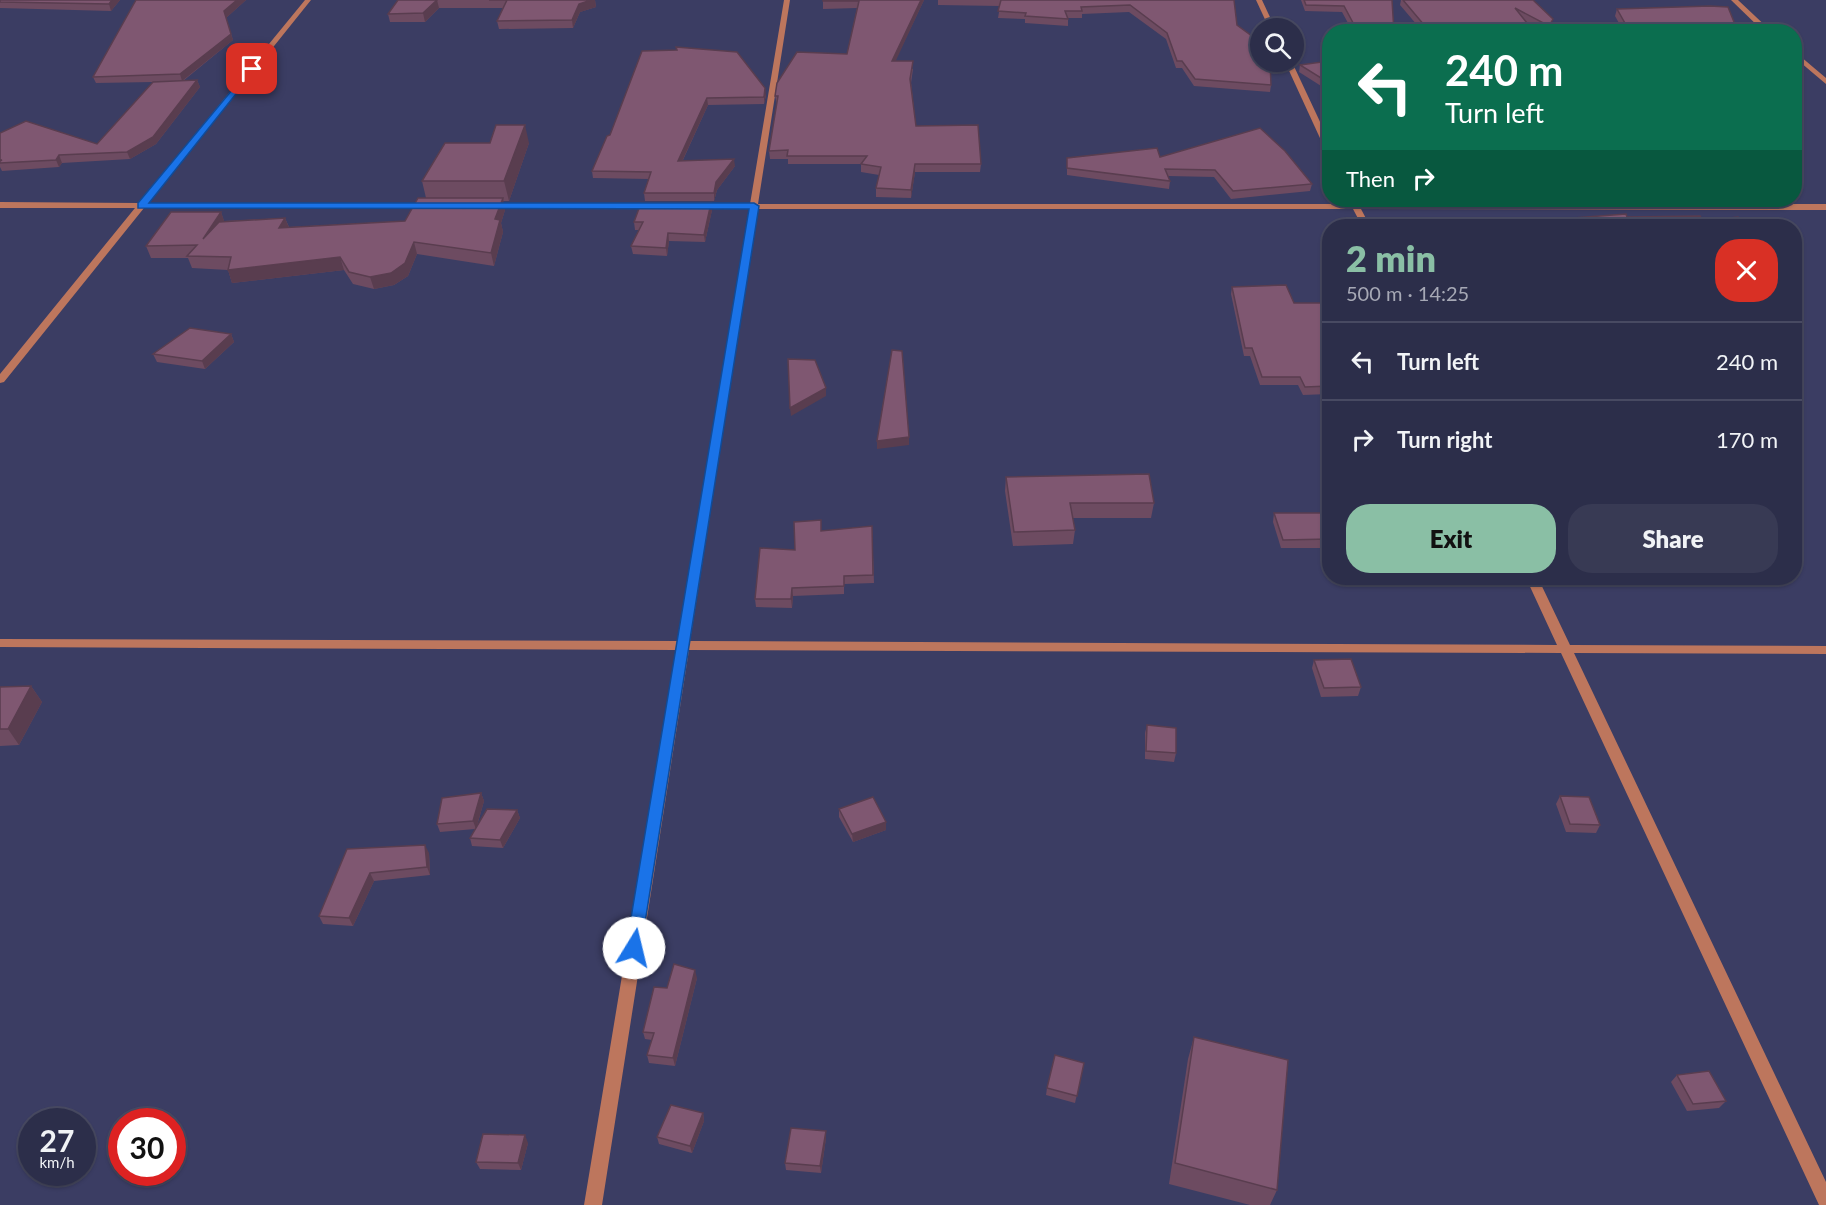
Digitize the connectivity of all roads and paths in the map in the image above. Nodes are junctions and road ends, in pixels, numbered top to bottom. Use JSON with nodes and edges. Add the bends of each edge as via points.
{"nodes":[{"id":1,"x":308,"y":0,"type":"edge"},
{"id":2,"x":787,"y":0,"type":"edge"},
{"id":3,"x":1259,"y":0,"type":"edge"},
{"id":4,"x":1734,"y":0,"type":"edge"},
{"id":5,"x":1267,"y":18,"type":"edge"},
{"id":6,"x":1760,"y":24,"type":"edge"},
{"id":7,"x":1802,"y":60,"type":"edge"},
{"id":8,"x":1293,"y":72,"type":"edge"},
{"id":9,"x":1826,"y":82,"type":"edge"},
{"id":10,"x":1322,"y":134,"type":"edge"},
{"id":11,"x":1322,"y":203,"type":"edge"},
{"id":12,"x":0,"y":205,"type":"edge"},
{"id":13,"x":141,"y":206,"type":"junction"},
{"id":14,"x":444,"y":206,"type":"edge"},
{"id":15,"x":480,"y":206,"type":"edge"},
{"id":16,"x":671,"y":206,"type":"edge"},
{"id":17,"x":683,"y":206,"type":"edge"},
{"id":18,"x":754,"y":206,"type":"junction"},
{"id":19,"x":1802,"y":207,"type":"edge"},
{"id":20,"x":1826,"y":207,"type":"edge"},
{"id":21,"x":0,"y":380,"type":"edge"},
{"id":22,"x":1535,"y":585,"type":"edge"},
{"id":23,"x":0,"y":643,"type":"edge"},
{"id":24,"x":683,"y":645,"type":"junction"},
{"id":25,"x":1565,"y":649,"type":"junction"},
{"id":26,"x":1826,"y":650,"type":"edge"},
{"id":27,"x":1826,"y":1201,"type":"edge"},
{"id":28,"x":593,"y":1205,"type":"edge"}],
"edges":[{"from":1,"to":13,"type":"street"},
{"from":2,"to":18,"type":"street"},
{"from":3,"to":5,"type":"street"},
{"from":4,"to":6,"type":"street"},
{"from":7,"to":9,"type":"street"},
{"from":8,"to":10,"type":"street"},
{"from":11,"to":18,"type":"street"},
{"from":12,"to":13,"type":"street"},
{"from":13,"to":14,"type":"street"},
{"from":13,"to":21,"type":"street"},
{"from":15,"to":16,"type":"street"},
{"from":17,"to":18,"type":"street"},
{"from":18,"to":24,"type":"street"},
{"from":19,"to":20,"type":"street"},
{"from":22,"to":25,"type":"street"},
{"from":23,"to":24,"type":"street"},
{"from":24,"to":25,"type":"street"},
{"from":24,"to":28,"type":"street"},
{"from":25,"to":26,"type":"street"},
{"from":25,"to":27,"type":"street"}]}
